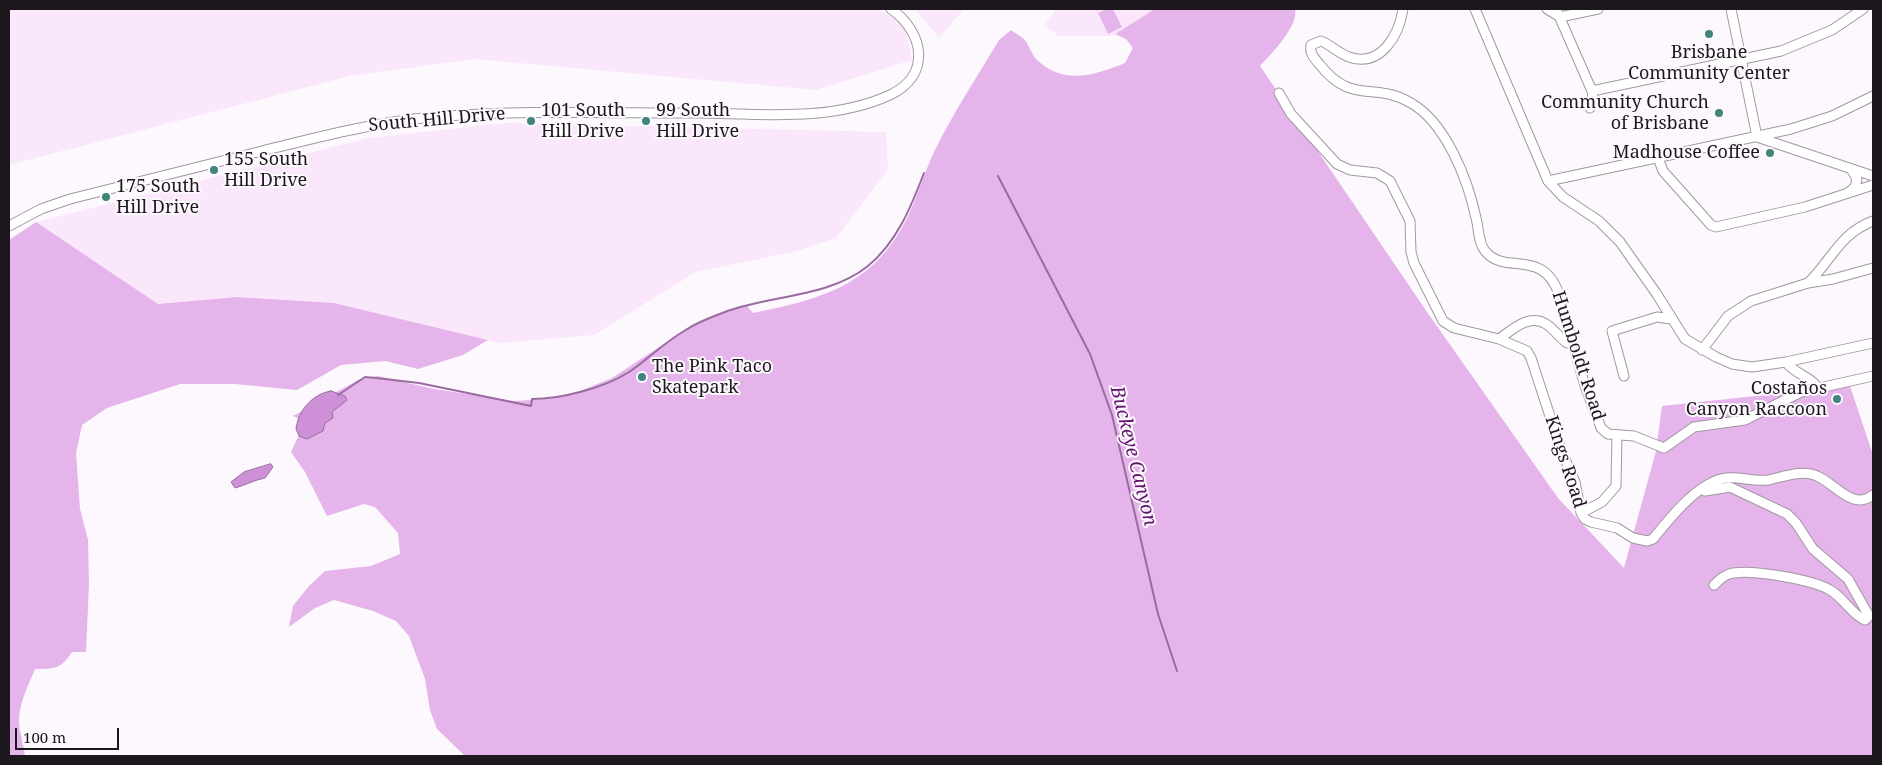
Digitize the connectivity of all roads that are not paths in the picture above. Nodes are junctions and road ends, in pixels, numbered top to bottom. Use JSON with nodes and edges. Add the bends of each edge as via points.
{"nodes":[{"id":1,"x":891,"y":9,"type":"edge"},
{"id":2,"x":1403,"y":9,"type":"edge"},
{"id":3,"x":1475,"y":9,"type":"edge"},
{"id":4,"x":1547,"y":9,"type":"edge"},
{"id":5,"x":1598,"y":9,"type":"edge"},
{"id":6,"x":1731,"y":9,"type":"edge"},
{"id":7,"x":1863,"y":9,"type":"edge"},
{"id":8,"x":1558,"y":13,"type":"edge"},
{"id":9,"x":1741,"y":60,"type":"junction"},
{"id":10,"x":1592,"y":91,"type":"junction"},
{"id":11,"x":1279,"y":93,"type":"dead end"},
{"id":12,"x":1873,"y":96,"type":"edge"},
{"id":13,"x":1590,"y":108,"type":"dead end"},
{"id":14,"x":1781,"y":132,"type":"junction"},
{"id":15,"x":1757,"y":137,"type":"junction"},
{"id":16,"x":1784,"y":146,"type":"junction"},
{"id":17,"x":1658,"y":158,"type":"junction"},
{"id":18,"x":1850,"y":169,"type":"junction"},
{"id":19,"x":1873,"y":176,"type":"edge"},
{"id":20,"x":1548,"y":181,"type":"junction"},
{"id":21,"x":1873,"y":185,"type":"edge"},
{"id":22,"x":1847,"y":194,"type":"junction"},
{"id":23,"x":1873,"y":222,"type":"edge"},
{"id":24,"x":9,"y":226,"type":"edge"},
{"id":25,"x":1873,"y":268,"type":"edge"},
{"id":26,"x":1808,"y":283,"type":"junction"},
{"id":27,"x":1662,"y":304,"type":"junction"},
{"id":28,"x":1657,"y":317,"type":"junction"},
{"id":29,"x":1671,"y":319,"type":"junction"},
{"id":30,"x":1499,"y":339,"type":"junction"},
{"id":31,"x":1572,"y":341,"type":"junction"},
{"id":32,"x":1873,"y":344,"type":"edge"},
{"id":33,"x":1702,"y":350,"type":"junction"},
{"id":34,"x":1786,"y":362,"type":"junction"},
{"id":35,"x":1624,"y":376,"type":"dead end"},
{"id":36,"x":1873,"y":376,"type":"edge"},
{"id":37,"x":1818,"y":388,"type":"junction"},
{"id":38,"x":1617,"y":435,"type":"junction"},
{"id":39,"x":1696,"y":494,"type":"junction"},
{"id":40,"x":1873,"y":495,"type":"edge"},
{"id":41,"x":1581,"y":513,"type":"junction"},
{"id":42,"x":1714,"y":585,"type":"dead end"}],
"edges":[{"from":1,"to":24,"type":"street","name":"South Hill Drive","via":[[906,20],[912,30],[919,51],[916,69],[898,90],[856,106],[803,114],[485,113],[406,119],[322,136],[62,201]]},
{"from":2,"to":31,"type":"street","name":"Humboldt Road","via":[[1395,36],[1380,52],[1355,58],[1321,41],[1311,45],[1312,54],[1341,86],[1402,98],[1432,119],[1444,134],[1464,181],[1483,249],[1496,259],[1535,267],[1550,278],[1559,294]]},
{"from":3,"to":20,"type":"street"},
{"from":4,"to":8,"type":"street"},
{"from":5,"to":8,"type":"street"},
{"from":6,"to":9,"type":"street"},
{"from":7,"to":9,"type":"street","via":[[1837,27],[1800,45]]},
{"from":8,"to":10,"type":"street"},
{"from":9,"to":10,"type":"street"},
{"from":9,"to":15,"type":"street"},
{"from":10,"to":13,"type":"street"},
{"from":11,"to":30,"type":"street","name":"Kings Road","via":[[1296,120],[1337,164],[1350,170],[1380,174],[1390,181],[1410,221],[1414,263],[1443,321],[1454,328]]},
{"from":12,"to":14,"type":"street","via":[[1819,121]]},
{"from":14,"to":15,"type":"street"},
{"from":14,"to":16,"type":"street"},
{"from":15,"to":16,"type":"street"},
{"from":15,"to":17,"type":"street"},
{"from":16,"to":18,"type":"street"},
{"from":17,"to":20,"type":"street"},
{"from":17,"to":22,"type":"street","via":[[1663,171],[1714,227],[1805,207]]},
{"from":18,"to":19,"type":"street"},
{"from":18,"to":22,"type":"street","via":[[1856,176],[1856,183]]},
{"from":20,"to":27,"type":"street","via":[[1563,197],[1599,221],[1615,237]]},
{"from":21,"to":22,"type":"street"},
{"from":23,"to":26,"type":"street","via":[[1856,230],[1839,244]]},
{"from":25,"to":26,"type":"street"},
{"from":26,"to":33,"type":"street","via":[[1736,309]]},
{"from":27,"to":28,"type":"street"},
{"from":27,"to":29,"type":"street"},
{"from":28,"to":29,"type":"street"},
{"from":28,"to":35,"type":"street","via":[[1612,331]]},
{"from":29,"to":33,"type":"street","via":[[1685,339]]},
{"from":30,"to":31,"type":"street","via":[[1524,322],[1534,320],[1546,324],[1567,343]]},
{"from":30,"to":41,"type":"street","name":"Kings Road","via":[[1527,351],[1532,358],[1561,450],[1575,482]]},
{"from":31,"to":38,"type":"street","name":"Humboldt Road","via":[[1597,420],[1604,432]]},
{"from":32,"to":34,"type":"street"},
{"from":33,"to":34,"type":"street","via":[[1743,366]]},
{"from":34,"to":37,"type":"street"},
{"from":36,"to":37,"type":"street","name":"Humboldt Road"},
{"from":37,"to":38,"type":"street","name":"Humboldt Road","via":[[1796,394],[1746,420],[1690,429],[1664,448],[1634,436]]},
{"from":38,"to":41,"type":"street","via":[[1616,486],[1602,502]]},
{"from":39,"to":40,"type":"street","name":"Kings Road","via":[[1726,478],[1758,482],[1802,473],[1816,475],[1854,500],[1862,501]]},
{"from":39,"to":41,"type":"street","name":"Kings Road","via":[[1647,541],[1633,538],[1609,524],[1591,522]]},
{"from":39,"to":42,"type":"street","via":[[1730,487],[1786,514],[1813,548],[1848,579],[1869,616],[1865,620],[1858,617],[1831,591],[1808,582],[1744,572],[1730,574]]}]}
